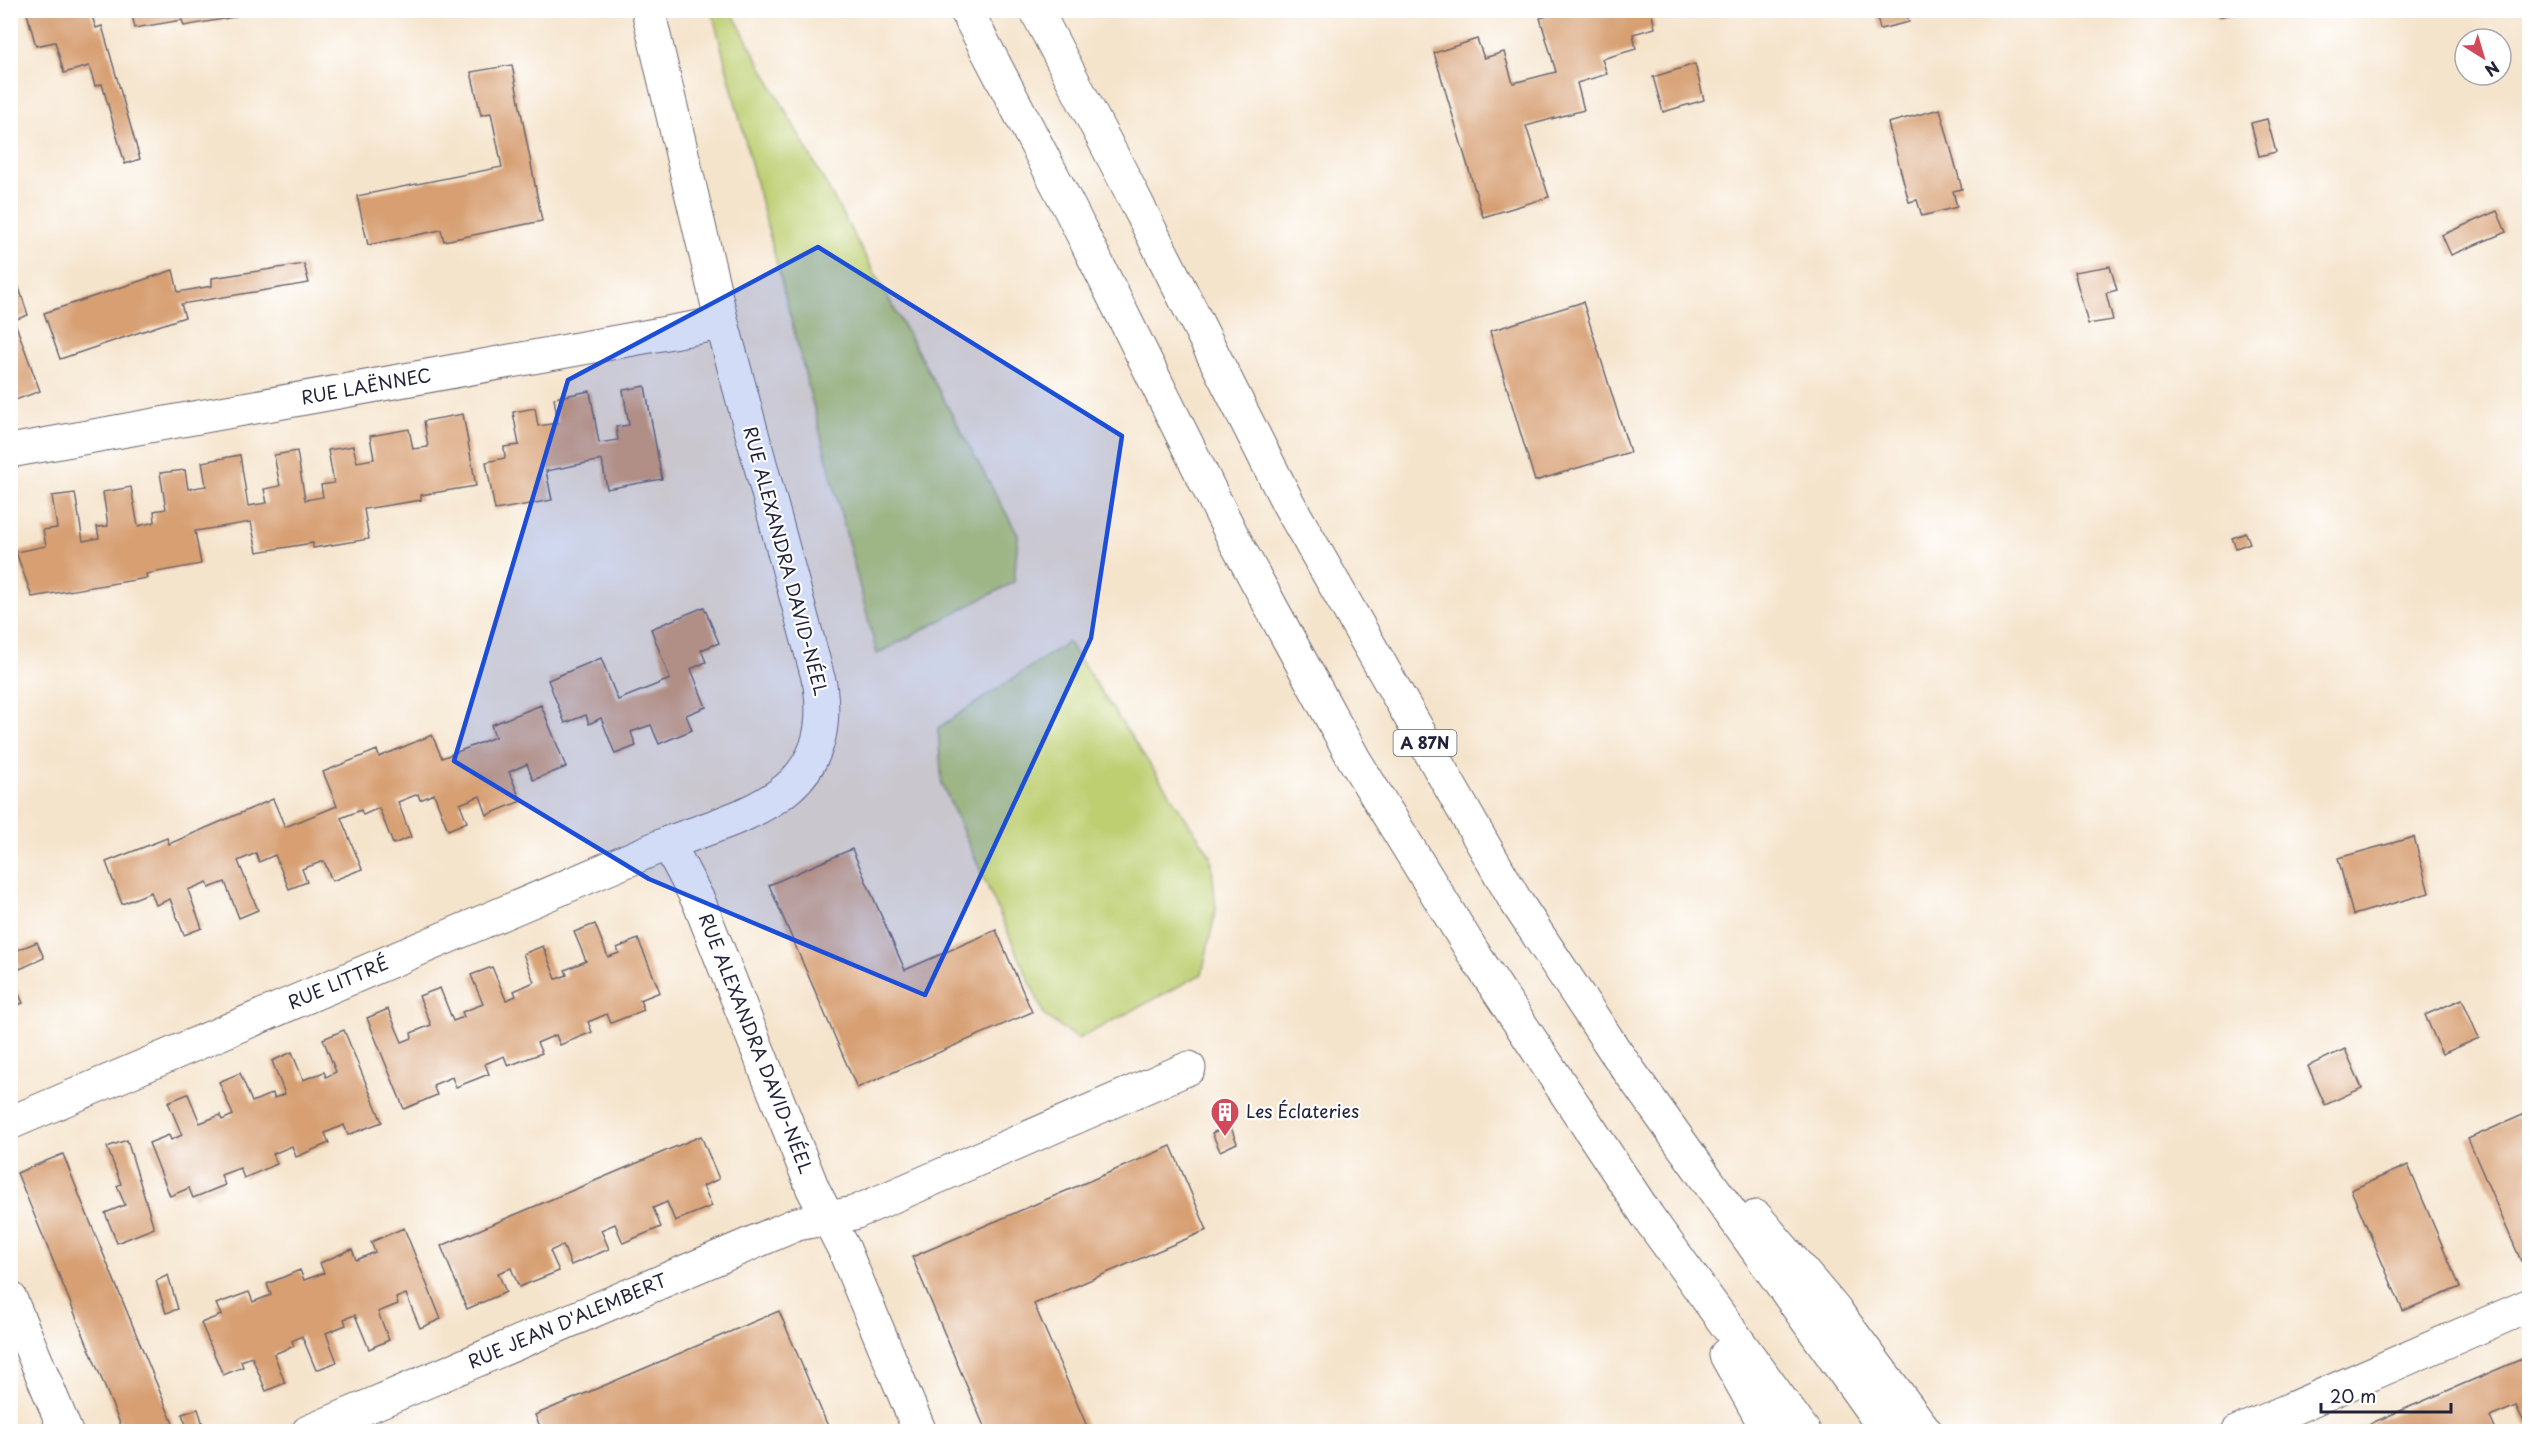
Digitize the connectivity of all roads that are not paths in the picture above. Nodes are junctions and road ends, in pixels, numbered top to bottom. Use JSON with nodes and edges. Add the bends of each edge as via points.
{"nodes":[{"id":1,"x":648,"y":10,"type":"edge"},
{"id":2,"x":966,"y":10,"type":"edge"},
{"id":3,"x":1036,"y":10,"type":"edge"},
{"id":4,"x":722,"y":324,"type":"junction"},
{"id":5,"x":10,"y":450,"type":"edge"},
{"id":6,"x":668,"y":843,"type":"junction"},
{"id":7,"x":1615,"y":1051,"type":"junction"},
{"id":8,"x":1189,"y":1068,"type":"dead end"},
{"id":9,"x":10,"y":1123,"type":"edge"},
{"id":10,"x":1648,"y":1217,"type":"junction"},
{"id":11,"x":828,"y":1218,"type":"junction"},
{"id":12,"x":10,"y":1298,"type":"edge"},
{"id":13,"x":2529,"y":1305,"type":"edge"},
{"id":14,"x":66,"y":1431,"type":"edge"},
{"id":15,"x":308,"y":1431,"type":"edge"},
{"id":16,"x":920,"y":1431,"type":"edge"},
{"id":17,"x":1769,"y":1431,"type":"edge"},
{"id":18,"x":1804,"y":1431,"type":"edge"},
{"id":19,"x":1887,"y":1431,"type":"edge"},
{"id":20,"x":1926,"y":1431,"type":"edge"},
{"id":21,"x":2238,"y":1431,"type":"edge"}],
"edges":[{"from":1,"to":4,"type":"main road","name":"RUE ALEXANDRA DAVID-NÉEL"},
{"from":2,"to":10,"type":"main road","via":[[1234,539],[1354,759],[1474,954]]},
{"from":3,"to":7,"type":"main road","number":"A 87N","via":[[1288,503],[1515,900]]},
{"from":4,"to":5,"type":"main road","name":"RUE LAËNNEC"},
{"from":4,"to":6,"type":"main road","name":"RUE ALEXANDRA DAVID-NÉEL","via":[[820,684],[822,725],[809,763],[778,798],[750,813]]},
{"from":6,"to":9,"type":"main road","name":"RUE LITTRÉ"},
{"from":6,"to":11,"type":"main road","name":"RUE ALEXANDRA DAVID-NÉEL","via":[[699,902]]},
{"from":7,"to":19,"type":"main road","number":"A 87N"},
{"from":7,"to":20,"type":"main road","via":[[1838,1314]]},
{"from":8,"to":11,"type":"main road","via":[[854,1213]]},
{"from":10,"to":17,"type":"main road"},
{"from":10,"to":18,"type":"main road"},
{"from":11,"to":15,"type":"main road","name":"RUE JEAN D'ALEMBERT","via":[[797,1224]]},
{"from":11,"to":16,"type":"main road","name":"RUE ALEXANDRA DAVID-NÉEL"},
{"from":12,"to":14,"type":"main road"},
{"from":13,"to":21,"type":"main road"}]}
